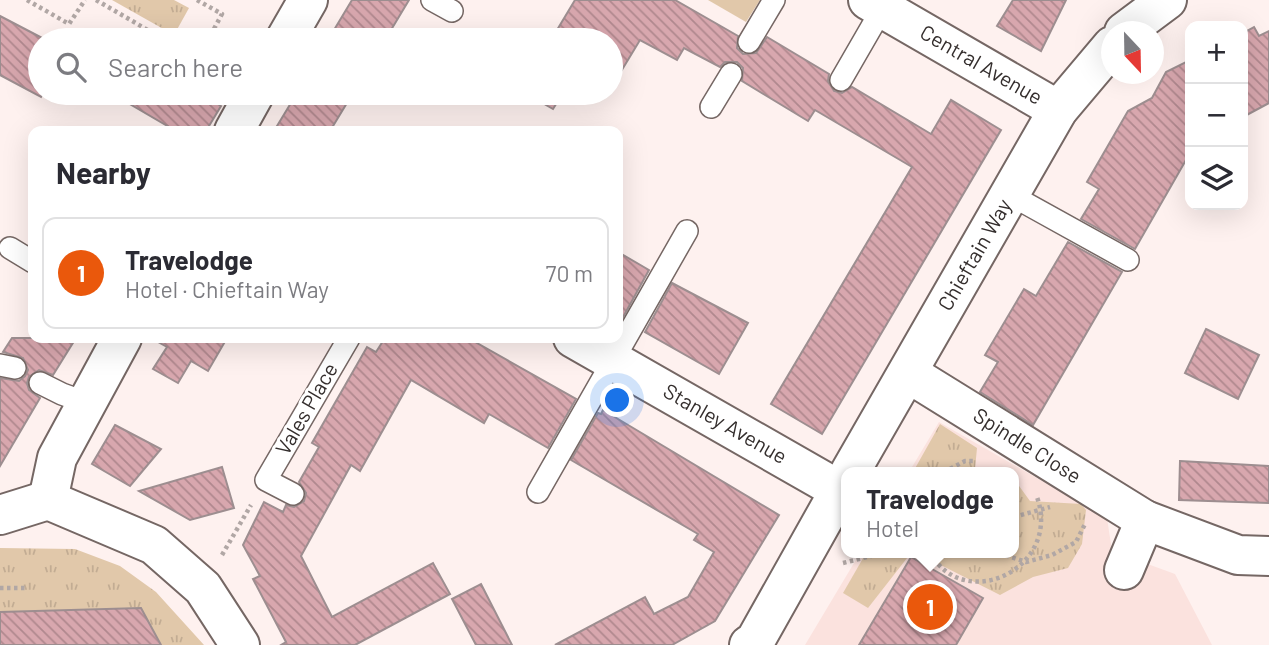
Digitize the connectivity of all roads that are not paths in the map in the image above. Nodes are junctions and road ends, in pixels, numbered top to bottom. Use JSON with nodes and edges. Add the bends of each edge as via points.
{"nodes":[{"id":1,"x":308,"y":0,"type":"edge"},
{"id":2,"x":432,"y":0,"type":"edge"},
{"id":3,"x":774,"y":0,"type":"edge"},
{"id":4,"x":1167,"y":0,"type":"edge"},
{"id":5,"x":890,"y":7,"type":"edge"},
{"id":6,"x":452,"y":12,"type":"dead end"},
{"id":7,"x":1139,"y":21,"type":"edge"},
{"id":8,"x":292,"y":28,"type":"edge"},
{"id":9,"x":749,"y":42,"type":"dead end"},
{"id":10,"x":1101,"y":58,"type":"edge"},
{"id":11,"x":731,"y":74,"type":"dead end"},
{"id":12,"x":841,"y":80,"type":"dead end"},
{"id":13,"x":249,"y":105,"type":"edge"},
{"id":14,"x":711,"y":107,"type":"dead end"},
{"id":15,"x":1058,"y":110,"type":"junction"},
{"id":16,"x":237,"y":126,"type":"edge"},
{"id":17,"x":1009,"y":194,"type":"junction"},
{"id":18,"x":687,"y":231,"type":"dead end"},
{"id":19,"x":10,"y":248,"type":"dead end"},
{"id":20,"x":28,"y":259,"type":"edge"},
{"id":21,"x":1128,"y":260,"type":"dead end"},
{"id":22,"x":119,"y":343,"type":"edge"},
{"id":23,"x":343,"y":343,"type":"edge"},
{"id":24,"x":582,"y":343,"type":"edge"},
{"id":25,"x":614,"y":361,"type":"junction"},
{"id":26,"x":908,"y":373,"type":"junction"},
{"id":27,"x":40,"y":383,"type":"dead end"},
{"id":28,"x":87,"y":403,"type":"junction"},
{"id":29,"x":853,"y":467,"type":"edge"},
{"id":30,"x":841,"y":479,"type":"edge"},
{"id":31,"x":841,"y":488,"type":"edge"},
{"id":32,"x":538,"y":492,"type":"dead end"},
{"id":33,"x":293,"y":494,"type":"dead end"},
{"id":34,"x":48,"y":500,"type":"junction"},
{"id":35,"x":0,"y":515,"type":"edge"},
{"id":36,"x":1145,"y":520,"type":"junction"},
{"id":37,"x":1269,"y":556,"type":"edge"},
{"id":38,"x":1124,"y":570,"type":"dead end"},
{"id":39,"x":240,"y":645,"type":"edge"},
{"id":40,"x":749,"y":645,"type":"edge"}],
"edges":[{"from":1,"to":8,"type":"street"},
{"from":2,"to":6,"type":"lane"},
{"from":3,"to":9,"type":"lane"},
{"from":4,"to":7,"type":"street"},
{"from":5,"to":12,"type":"lane"},
{"from":5,"to":15,"type":"street","name":"Central Avenue"},
{"from":10,"to":15,"type":"street","name":"Chieftain Way"},
{"from":11,"to":14,"type":"lane"},
{"from":13,"to":16,"type":"street"},
{"from":15,"to":17,"type":"street","name":"Chieftain Way"},
{"from":17,"to":21,"type":"lane"},
{"from":17,"to":26,"type":"street","name":"Chieftain Way"},
{"from":18,"to":25,"type":"lane"},
{"from":19,"to":20,"type":"lane"},
{"from":22,"to":28,"type":"street"},
{"from":23,"to":33,"type":"lane","name":"Vales Place","via":[[330,354],[265,480]]},
{"from":24,"to":25,"type":"street","name":"Stanley Avenue"},
{"from":25,"to":30,"type":"street","name":"Stanley Avenue"},
{"from":25,"to":32,"type":"lane"},
{"from":26,"to":29,"type":"street","name":"Chieftain Way"},
{"from":26,"to":36,"type":"street","name":"Spindle Close"},
{"from":27,"to":28,"type":"lane"},
{"from":28,"to":34,"type":"street","via":[[57,458]]},
{"from":31,"to":40,"type":"street","name":"Chieftain Way"},
{"from":34,"to":35,"type":"street"},
{"from":34,"to":39,"type":"street","via":[[154,545],[203,588]]},
{"from":36,"to":37,"type":"street","name":"Spindle Close","via":[[1238,555]]},
{"from":36,"to":38,"type":"street"}]}
